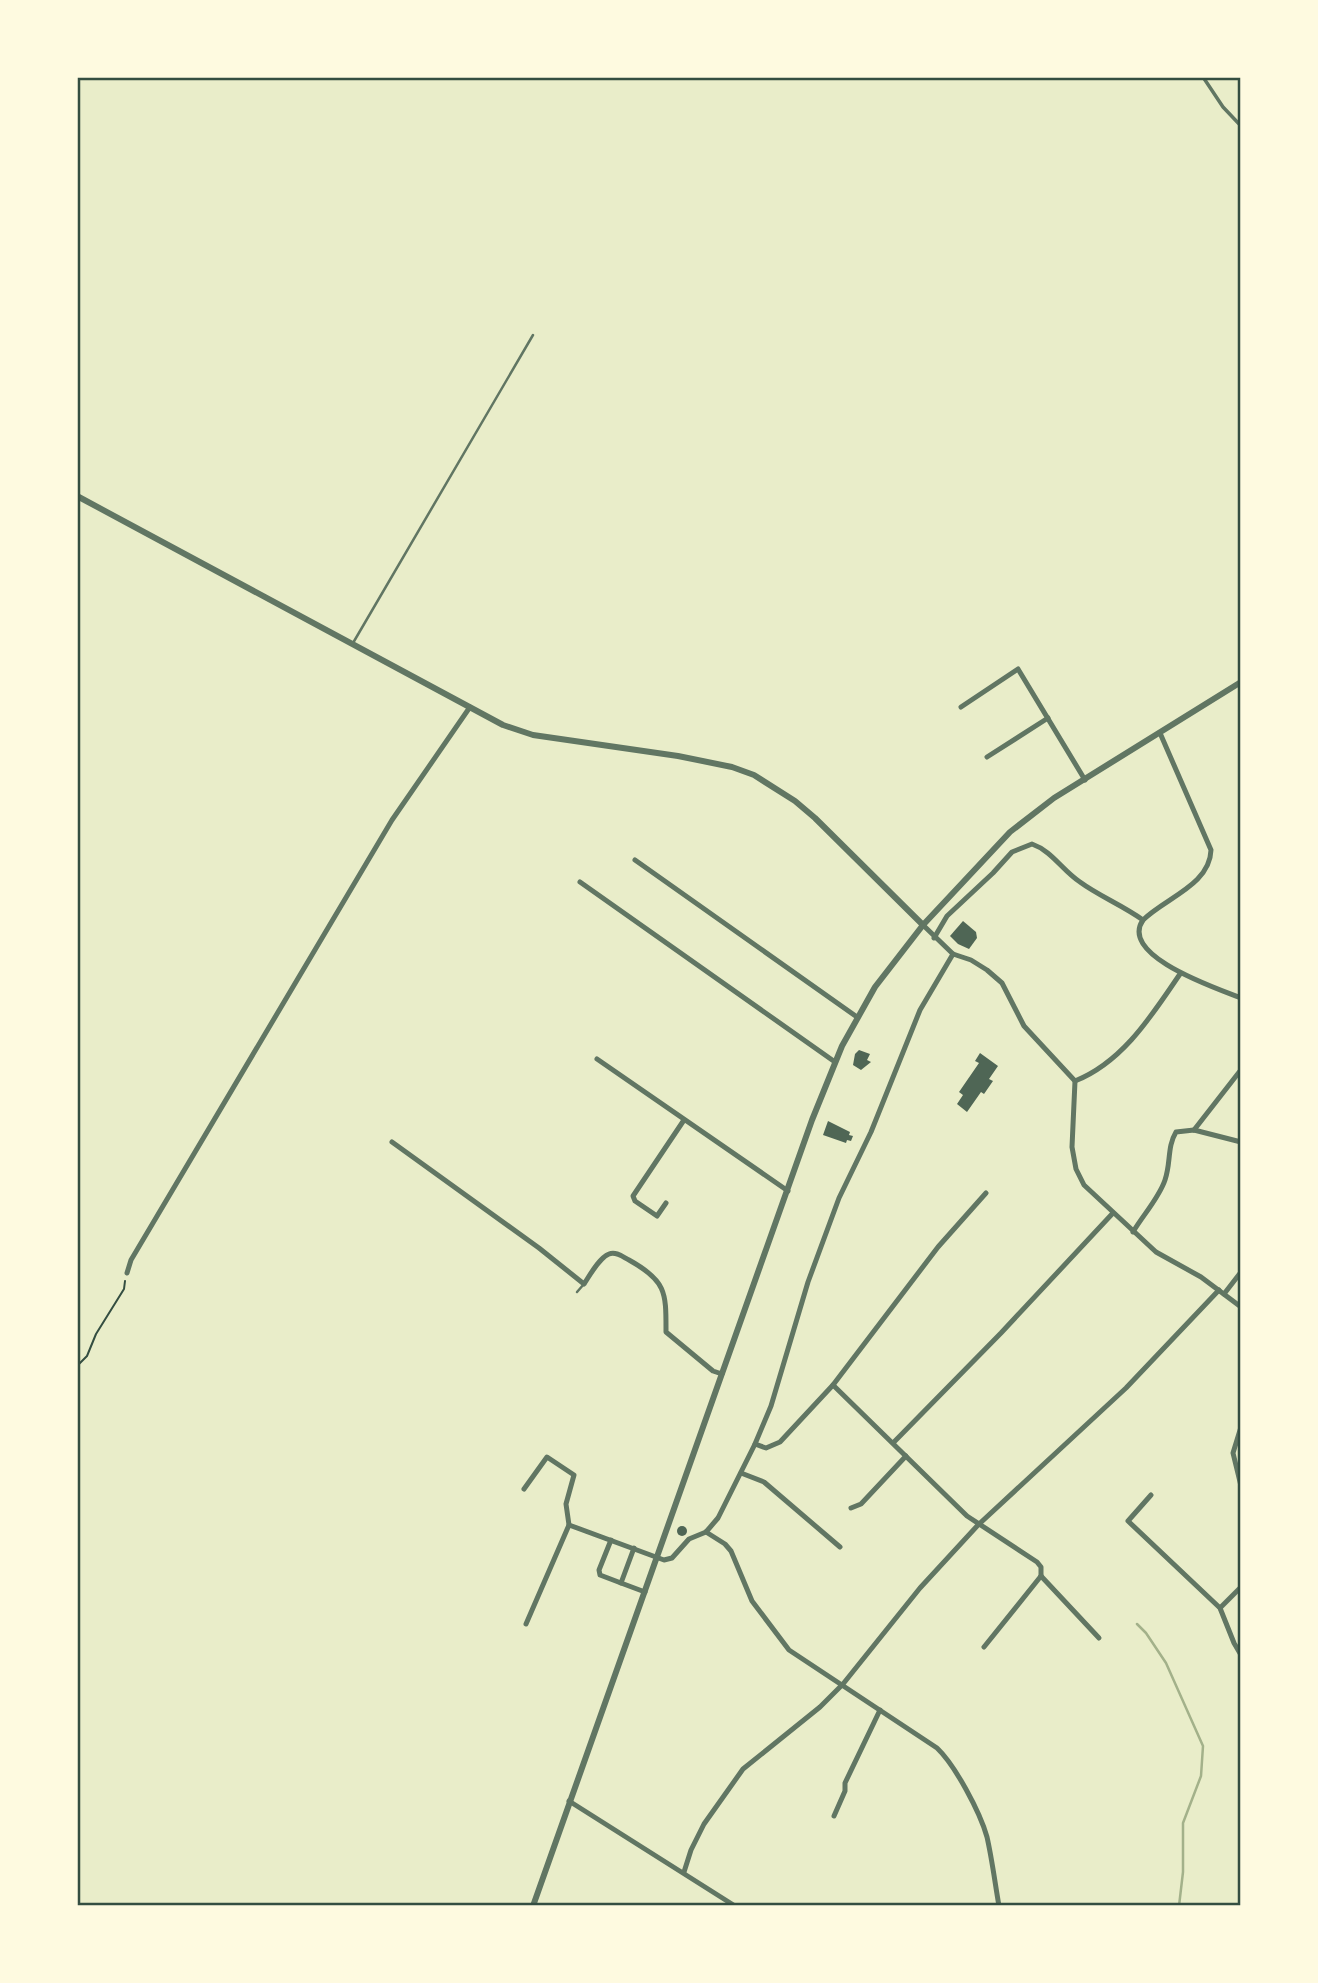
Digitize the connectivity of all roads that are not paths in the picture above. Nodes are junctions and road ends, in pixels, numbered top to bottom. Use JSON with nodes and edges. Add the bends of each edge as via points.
{"nodes":[{"id":1,"x":1203,"y":77,"type":"edge"},
{"id":2,"x":1241,"y":126,"type":"edge"},
{"id":3,"x":533,"y":335,"type":"dead end"},
{"id":4,"x":77,"y":496,"type":"edge"},
{"id":5,"x":352,"y":644,"type":"junction"},
{"id":6,"x":1241,"y":682,"type":"edge"},
{"id":7,"x":470,"y":707,"type":"junction"},
{"id":8,"x":961,"y":707,"type":"dead end"},
{"id":9,"x":1048,"y":718,"type":"junction"},
{"id":10,"x":1160,"y":733,"type":"junction"},
{"id":11,"x":987,"y":757,"type":"dead end"},
{"id":12,"x":1085,"y":780,"type":"junction"},
{"id":13,"x":635,"y":860,"type":"dead end"},
{"id":14,"x":580,"y":882,"type":"dead end"},
{"id":15,"x":1143,"y":920,"type":"junction"},
{"id":16,"x":923,"y":925,"type":"junction"},
{"id":17,"x":934,"y":938,"type":"junction"},
{"id":18,"x":953,"y":954,"type":"junction"},
{"id":19,"x":1180,"y":974,"type":"junction"},
{"id":20,"x":1241,"y":998,"type":"edge"},
{"id":21,"x":857,"y":1017,"type":"junction"},
{"id":22,"x":597,"y":1059,"type":"dead end"},
{"id":23,"x":835,"y":1062,"type":"junction"},
{"id":24,"x":1240,"y":1071,"type":"edge"},
{"id":25,"x":1075,"y":1081,"type":"junction"},
{"id":26,"x":684,"y":1120,"type":"junction"},
{"id":27,"x":1194,"y":1130,"type":"junction"},
{"id":28,"x":392,"y":1142,"type":"dead end"},
{"id":29,"x":1241,"y":1142,"type":"edge"},
{"id":30,"x":788,"y":1191,"type":"junction"},
{"id":31,"x":986,"y":1193,"type":"dead end"},
{"id":32,"x":666,"y":1203,"type":"dead end"},
{"id":33,"x":1113,"y":1213,"type":"junction"},
{"id":34,"x":1133,"y":1231,"type":"junction"},
{"id":35,"x":1241,"y":1272,"type":"edge"},
{"id":36,"x":127,"y":1273,"type":"road end"},
{"id":37,"x":584,"y":1284,"type":"junction"},
{"id":38,"x":577,"y":1292,"type":"dead end"},
{"id":39,"x":1222,"y":1292,"type":"junction"},
{"id":40,"x":1241,"y":1307,"type":"edge"},
{"id":41,"x":722,"y":1374,"type":"junction"},
{"id":42,"x":833,"y":1385,"type":"junction"},
{"id":43,"x":1241,"y":1427,"type":"edge"},
{"id":44,"x":894,"y":1442,"type":"junction"},
{"id":45,"x":755,"y":1444,"type":"junction"},
{"id":46,"x":906,"y":1456,"type":"junction"},
{"id":47,"x":741,"y":1473,"type":"junction"},
{"id":48,"x":1241,"y":1486,"type":"edge"},
{"id":49,"x":524,"y":1489,"type":"dead end"},
{"id":50,"x":1151,"y":1494,"type":"dead end"},
{"id":51,"x":851,"y":1508,"type":"dead end"},
{"id":52,"x":569,"y":1525,"type":"junction"},
{"id":53,"x":978,"y":1525,"type":"junction"},
{"id":54,"x":706,"y":1532,"type":"junction"},
{"id":55,"x":611,"y":1540,"type":"junction"},
{"id":56,"x":840,"y":1547,"type":"dead end"},
{"id":57,"x":634,"y":1548,"type":"junction"},
{"id":58,"x":657,"y":1558,"type":"junction"},
{"id":59,"x":1041,"y":1576,"type":"junction"},
{"id":60,"x":621,"y":1583,"type":"junction"},
{"id":61,"x":1241,"y":1587,"type":"edge"},
{"id":62,"x":645,"y":1592,"type":"junction"},
{"id":63,"x":1220,"y":1608,"type":"junction"},
{"id":64,"x":526,"y":1624,"type":"dead end"},
{"id":65,"x":1100,"y":1638,"type":"dead end"},
{"id":66,"x":984,"y":1647,"type":"dead end"},
{"id":67,"x":1241,"y":1655,"type":"edge"},
{"id":68,"x":842,"y":1684,"type":"junction"},
{"id":69,"x":880,"y":1710,"type":"junction"},
{"id":70,"x":569,"y":1801,"type":"junction"},
{"id":71,"x":834,"y":1816,"type":"dead end"},
{"id":72,"x":684,"y":1872,"type":"junction"},
{"id":73,"x":533,"y":1906,"type":"edge"},
{"id":74,"x":735,"y":1906,"type":"edge"},
{"id":75,"x":999,"y":1906,"type":"edge"}],
"edges":[{"from":1,"to":2,"type":"street"},
{"from":3,"to":5,"type":"lane"},
{"from":4,"to":5,"type":"street"},
{"from":5,"to":7,"type":"street"},
{"from":6,"to":10,"type":"street"},
{"from":7,"to":16,"type":"street","via":[[533,735],[678,756],[754,775],[815,818]]},
{"from":7,"to":36,"type":"street","via":[[392,820]]},
{"from":8,"to":9,"type":"street","via":[[1017,669]]},
{"from":9,"to":11,"type":"street"},
{"from":9,"to":12,"type":"street"},
{"from":10,"to":12,"type":"street"},
{"from":10,"to":15,"type":"street","via":[[1211,850],[1211,861],[1204,874]]},
{"from":12,"to":16,"type":"street","via":[[1010,832]]},
{"from":13,"to":21,"type":"street"},
{"from":14,"to":23,"type":"street"},
{"from":15,"to":17,"type":"street","via":[[1081,883],[1032,844],[1012,852],[947,916]]},
{"from":15,"to":19,"type":"street","via":[[1139,929],[1143,942]]},
{"from":16,"to":17,"type":"street"},
{"from":16,"to":21,"type":"street"},
{"from":17,"to":18,"type":"street"},
{"from":18,"to":25,"type":"street","via":[[979,964],[1002,983],[1024,1026]]},
{"from":18,"to":45,"type":"street","via":[[920,1010],[839,1198]]},
{"from":19,"to":20,"type":"street"},
{"from":19,"to":25,"type":"street","via":[[1122,1050],[1094,1073]]},
{"from":21,"to":23,"type":"street"},
{"from":22,"to":26,"type":"street"},
{"from":23,"to":30,"type":"street"},
{"from":24,"to":27,"type":"street"},
{"from":25,"to":33,"type":"street","via":[[1072,1147],[1076,1169],[1084,1185]]},
{"from":26,"to":30,"type":"street"},
{"from":26,"to":32,"type":"street","via":[[633,1196],[657,1216]]},
{"from":27,"to":29,"type":"street"},
{"from":27,"to":34,"type":"street","via":[[1176,1132],[1170,1142],[1164,1183]]},
{"from":28,"to":37,"type":"street"},
{"from":30,"to":41,"type":"street"},
{"from":31,"to":42,"type":"street","via":[[938,1247]]},
{"from":33,"to":34,"type":"street"},
{"from":33,"to":44,"type":"street"},
{"from":34,"to":39,"type":"street","via":[[1156,1252]]},
{"from":35,"to":39,"type":"street"},
{"from":37,"to":38,"type":"lane"},
{"from":37,"to":41,"type":"street","via":[[609,1254],[638,1265],[657,1280],[667,1300],[666,1332]]},
{"from":39,"to":40,"type":"street"},
{"from":39,"to":53,"type":"street"},
{"from":41,"to":58,"type":"street"},
{"from":42,"to":44,"type":"street"},
{"from":42,"to":45,"type":"street","via":[[780,1442],[766,1448]]},
{"from":43,"to":48,"type":"street","via":[[1233,1453]]},
{"from":44,"to":46,"type":"street"},
{"from":45,"to":47,"type":"street"},
{"from":46,"to":51,"type":"street","via":[[861,1504]]},
{"from":46,"to":53,"type":"street"},
{"from":47,"to":54,"type":"street"},
{"from":47,"to":56,"type":"street","via":[[764,1482]]},
{"from":49,"to":52,"type":"street","via":[[547,1457],[574,1475],[566,1504]]},
{"from":50,"to":63,"type":"street","via":[[1128,1521]]},
{"from":52,"to":55,"type":"street"},
{"from":52,"to":64,"type":"street"},
{"from":53,"to":59,"type":"street","via":[[1037,1562]]},
{"from":53,"to":68,"type":"street"},
{"from":54,"to":58,"type":"street","via":[[689,1539],[672,1558]]},
{"from":54,"to":68,"type":"street","via":[[729,1547],[752,1601],[782,1643]]},
{"from":55,"to":57,"type":"street"},
{"from":55,"to":60,"type":"street","via":[[600,1575]]},
{"from":57,"to":58,"type":"street"},
{"from":57,"to":60,"type":"street"},
{"from":58,"to":62,"type":"street"},
{"from":59,"to":65,"type":"street"},
{"from":59,"to":66,"type":"street"},
{"from":60,"to":62,"type":"street"},
{"from":61,"to":63,"type":"street"},
{"from":62,"to":70,"type":"street"},
{"from":63,"to":67,"type":"street"},
{"from":68,"to":69,"type":"street"},
{"from":68,"to":72,"type":"street","via":[[743,1769],[704,1824]]},
{"from":69,"to":71,"type":"street"},
{"from":69,"to":75,"type":"street","via":[[937,1748],[954,1768],[986,1836]]},
{"from":70,"to":72,"type":"street"},
{"from":70,"to":73,"type":"street"},
{"from":72,"to":74,"type":"street"}]}
